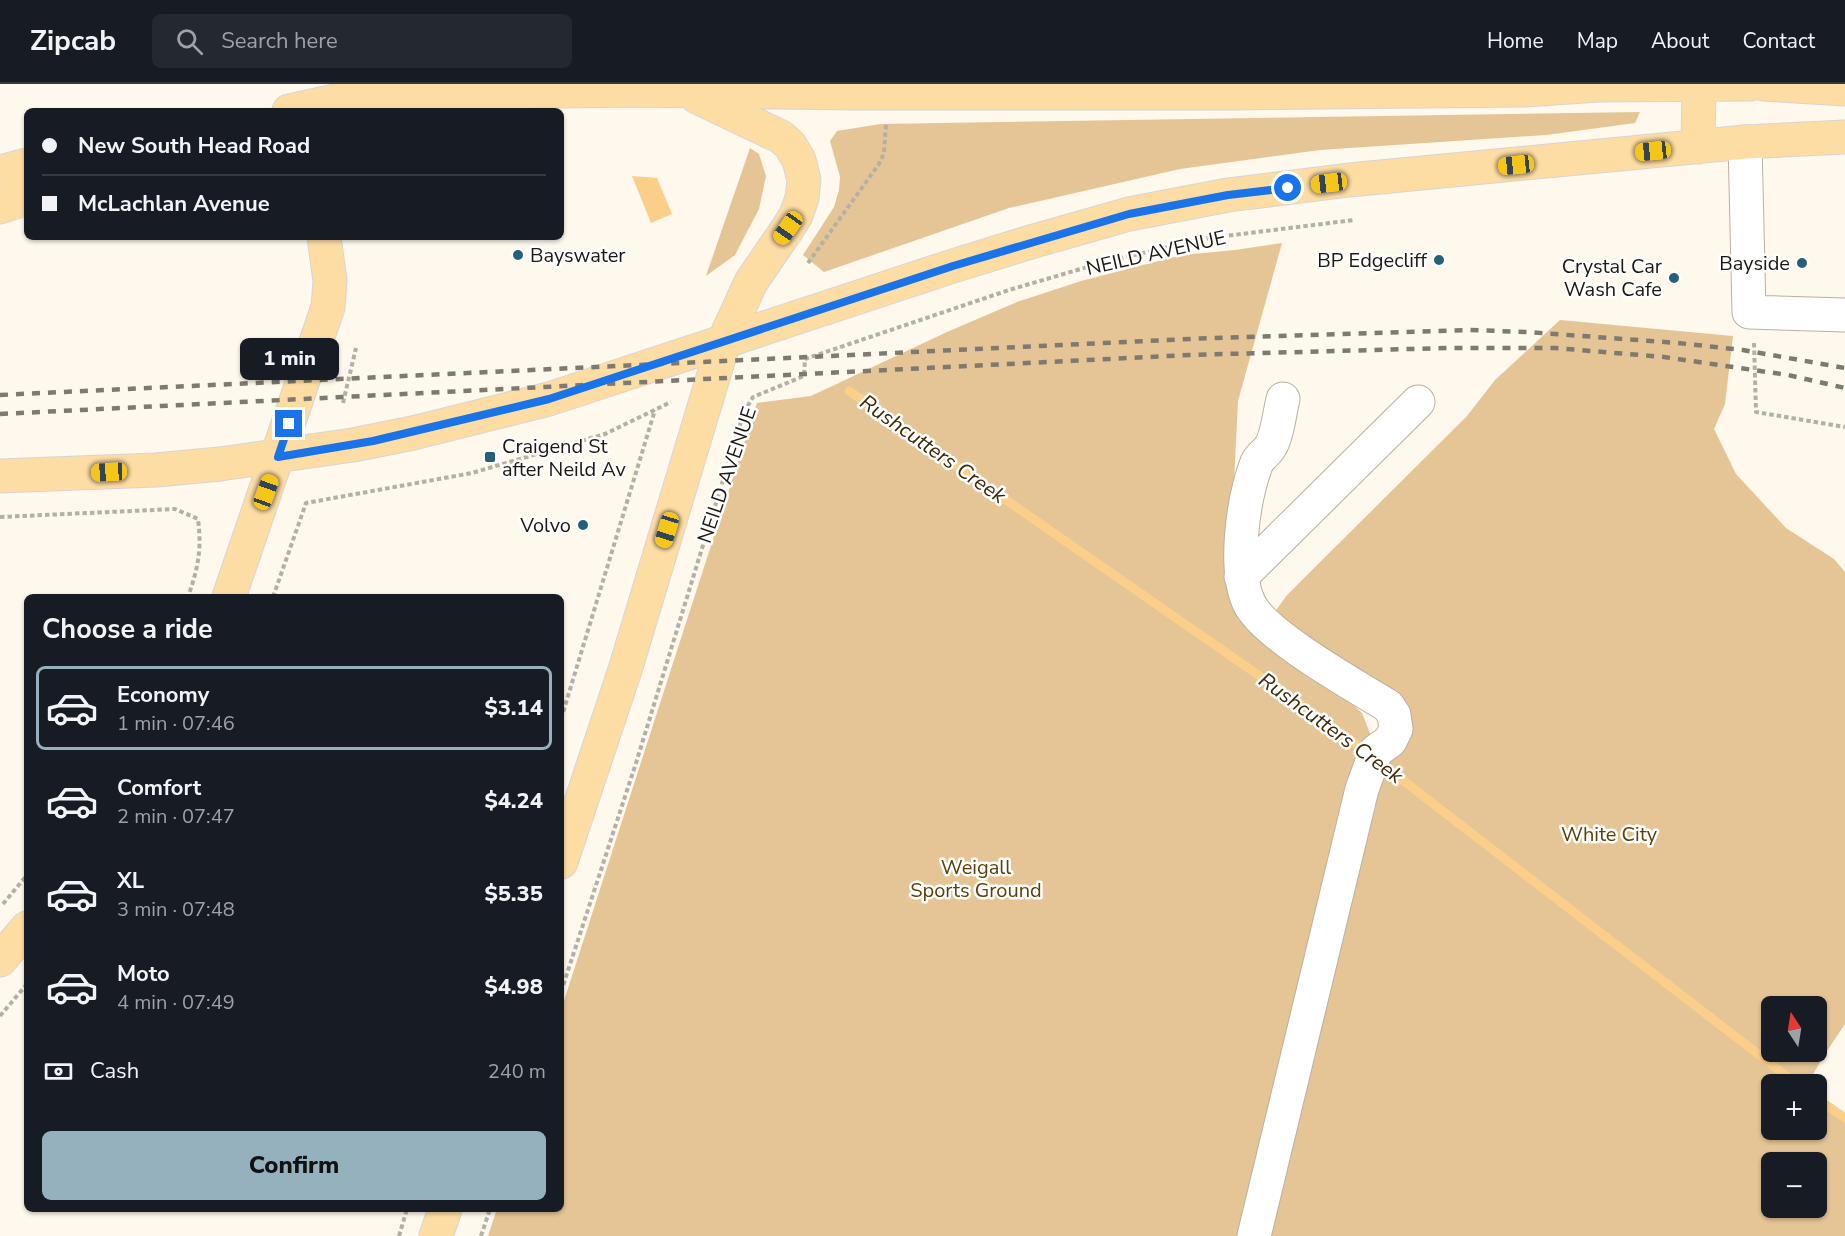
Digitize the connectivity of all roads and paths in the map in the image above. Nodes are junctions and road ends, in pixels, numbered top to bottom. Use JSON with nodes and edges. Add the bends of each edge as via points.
{"nodes":[{"id":1,"x":1599,"y":84,"type":"edge"},
{"id":2,"x":1699,"y":84,"type":"edge"},
{"id":3,"x":1751,"y":84,"type":"edge"},
{"id":4,"x":1764,"y":84,"type":"edge"},
{"id":5,"x":1770,"y":85,"type":"edge"},
{"id":6,"x":1845,"y":89,"type":"edge"},
{"id":7,"x":684,"y":92,"type":"junction"},
{"id":8,"x":332,"y":106,"type":"edge"},
{"id":9,"x":315,"y":108,"type":"edge"},
{"id":10,"x":886,"y":130,"type":"dead end"},
{"id":11,"x":1845,"y":137,"type":"edge"},
{"id":12,"x":1745,"y":142,"type":"junction"},
{"id":13,"x":1698,"y":147,"type":"junction"},
{"id":14,"x":24,"y":166,"type":"edge"},
{"id":15,"x":0,"y":172,"type":"edge"},
{"id":16,"x":24,"y":199,"type":"edge"},
{"id":17,"x":0,"y":207,"type":"edge"},
{"id":18,"x":1354,"y":220,"type":"dead end"},
{"id":19,"x":324,"y":240,"type":"edge"},
{"id":20,"x":808,"y":263,"type":"dead end"},
{"id":21,"x":1751,"y":312,"type":"junction"},
{"id":22,"x":1845,"y":315,"type":"edge"},
{"id":23,"x":724,"y":341,"type":"junction"},
{"id":24,"x":356,"y":348,"type":"dead end"},
{"id":25,"x":1283,"y":399,"type":"dead end"},
{"id":26,"x":670,"y":402,"type":"dead end"},
{"id":27,"x":1418,"y":402,"type":"dead end"},
{"id":28,"x":343,"y":403,"type":"dead end"},
{"id":29,"x":655,"y":409,"type":"junction"},
{"id":30,"x":1845,"y":427,"type":"edge"},
{"id":31,"x":278,"y":457,"type":"junction"},
{"id":32,"x":0,"y":476,"type":"edge"},
{"id":33,"x":0,"y":517,"type":"edge"},
{"id":34,"x":1241,"y":577,"type":"junction"},
{"id":35,"x":189,"y":594,"type":"edge"},
{"id":36,"x":230,"y":594,"type":"edge"},
{"id":37,"x":274,"y":594,"type":"edge"},
{"id":38,"x":564,"y":709,"type":"edge"},
{"id":39,"x":564,"y":853,"type":"edge"},
{"id":40,"x":24,"y":879,"type":"edge"},
{"id":41,"x":0,"y":907,"type":"edge"},
{"id":42,"x":24,"y":932,"type":"edge"},
{"id":43,"x":0,"y":960,"type":"edge"},
{"id":44,"x":564,"y":983,"type":"edge"},
{"id":45,"x":24,"y":988,"type":"edge"},
{"id":46,"x":0,"y":1016,"type":"edge"},
{"id":47,"x":406,"y":1212,"type":"edge"},
{"id":48,"x":444,"y":1212,"type":"edge"},
{"id":49,"x":489,"y":1212,"type":"edge"},
{"id":50,"x":399,"y":1236,"type":"edge"},
{"id":51,"x":436,"y":1236,"type":"edge"},
{"id":52,"x":481,"y":1236,"type":"edge"},
{"id":53,"x":1254,"y":1236,"type":"edge"}],
"edges":[{"from":1,"to":2,"type":"main road"},
{"from":1,"to":7,"type":"main road","via":[[1524,90],[1245,93]]},
{"from":2,"to":3,"type":"main road"},
{"from":2,"to":13,"type":"main road"},
{"from":4,"to":5,"type":"main road"},
{"from":5,"to":6,"type":"main road"},
{"from":7,"to":8,"type":"main road","via":[[424,93]]},
{"from":7,"to":23,"type":"main road","name":"NEILD AVENUE","via":[[781,137],[796,153],[804,180],[796,215],[751,282]]},
{"from":8,"to":9,"type":"main road"},
{"from":10,"to":20,"type":"path","via":[[879,164]]},
{"from":11,"to":12,"type":"main road"},
{"from":12,"to":13,"type":"main road"},
{"from":12,"to":21,"type":"lane"},
{"from":13,"to":23,"type":"main road","via":[[1349,180],[1228,195],[1129,214],[953,266]]},
{"from":14,"to":15,"type":"main road"},
{"from":16,"to":17,"type":"main road"},
{"from":18,"to":44,"type":"path","name":"NEILD AVENUE","via":[[1209,238],[1108,261],[805,359],[804,376],[753,397],[744,412]]},
{"from":19,"to":31,"type":"main road","via":[[330,281],[328,307]]},
{"from":21,"to":22,"type":"lane"},
{"from":21,"to":30,"type":"path","via":[[1756,412]]},
{"from":23,"to":31,"type":"main road","via":[[549,399],[383,439]]},
{"from":23,"to":39,"type":"main road","name":"NEILD AVENUE","via":[[625,670]]},
{"from":24,"to":28,"type":"path"},
{"from":25,"to":34,"type":"lane","via":[[1271,446],[1256,462],[1241,541]]},
{"from":26,"to":29,"type":"path"},
{"from":27,"to":34,"type":"lane"},
{"from":29,"to":37,"type":"path","via":[[605,434],[472,473],[306,503]]},
{"from":29,"to":38,"type":"path"},
{"from":31,"to":32,"type":"main road","via":[[156,470]]},
{"from":31,"to":36,"type":"main road"},
{"from":33,"to":35,"type":"path","via":[[175,509],[198,519],[198,568]]},
{"from":34,"to":53,"type":"lane","via":[[1250,605],[1266,624],[1388,706],[1396,729],[1390,741],[1377,751],[1362,789]]},
{"from":40,"to":41,"type":"path"},
{"from":42,"to":43,"type":"main road"},
{"from":45,"to":46,"type":"path"},
{"from":47,"to":50,"type":"path"},
{"from":48,"to":51,"type":"main road"},
{"from":49,"to":52,"type":"path"}]}
